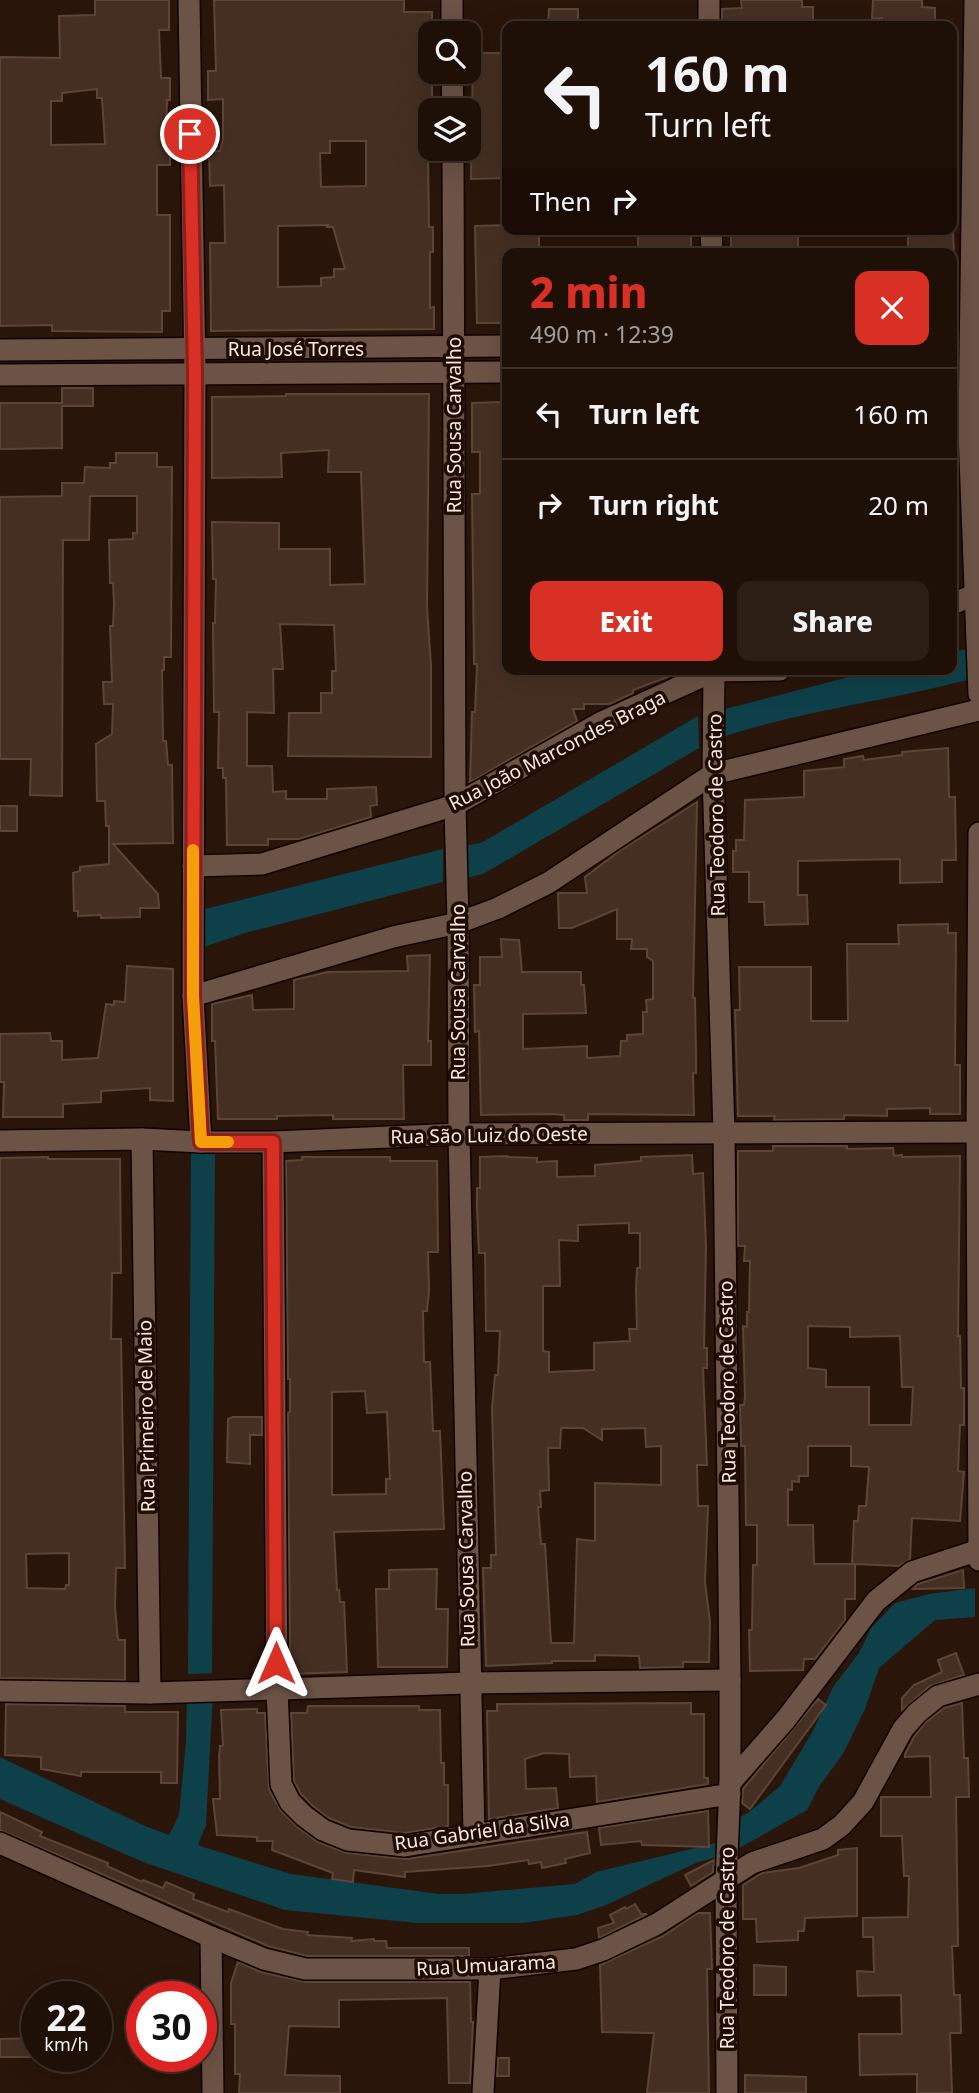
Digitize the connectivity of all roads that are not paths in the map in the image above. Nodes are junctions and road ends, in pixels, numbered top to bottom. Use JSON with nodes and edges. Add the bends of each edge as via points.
{"nodes":[{"id":1,"x":189,"y":0,"type":"edge"},
{"id":2,"x":452,"y":0,"type":"edge"},
{"id":3,"x":709,"y":0,"type":"edge"},
{"id":4,"x":975,"y":0,"type":"edge"},
{"id":5,"x":452,"y":21,"type":"edge"},
{"id":6,"x":709,"y":21,"type":"edge"},
{"id":7,"x":453,"y":161,"type":"edge"},
{"id":8,"x":502,"y":346,"type":"edge"},
{"id":9,"x":967,"y":346,"type":"edge"},
{"id":10,"x":455,"y":348,"type":"junction"},
{"id":11,"x":193,"y":349,"type":"junction"},
{"id":12,"x":0,"y":350,"type":"edge"},
{"id":13,"x":502,"y":372,"type":"edge"},
{"id":14,"x":967,"y":372,"type":"edge"},
{"id":15,"x":195,"y":373,"type":"junction"},
{"id":16,"x":454,"y":373,"type":"junction"},
{"id":17,"x":0,"y":374,"type":"edge"},
{"id":18,"x":976,"y":593,"type":"edge"},
{"id":19,"x":957,"y":602,"type":"edge"},
{"id":20,"x":705,"y":675,"type":"edge"},
{"id":21,"x":714,"y":675,"type":"edge"},
{"id":22,"x":979,"y":694,"type":"edge"},
{"id":23,"x":979,"y":710,"type":"edge"},
{"id":24,"x":713,"y":774,"type":"junction"},
{"id":25,"x":455,"y":805,"type":"junction"},
{"id":26,"x":979,"y":833,"type":"edge"},
{"id":27,"x":193,"y":866,"type":"junction"},
{"id":28,"x":458,"y":923,"type":"junction"},
{"id":29,"x":193,"y":996,"type":"junction"},
{"id":30,"x":978,"y":1132,"type":"edge"},
{"id":31,"x":724,"y":1133,"type":"junction"},
{"id":32,"x":459,"y":1134,"type":"junction"},
{"id":33,"x":142,"y":1139,"type":"junction"},
{"id":34,"x":0,"y":1140,"type":"edge"},
{"id":35,"x":201,"y":1142,"type":"junction"},
{"id":36,"x":273,"y":1142,"type":"junction"},
{"id":37,"x":979,"y":1550,"type":"edge"},
{"id":38,"x":979,"y":1560,"type":"edge"},
{"id":39,"x":730,"y":1680,"type":"junction"},
{"id":40,"x":469,"y":1683,"type":"junction"},
{"id":41,"x":979,"y":1684,"type":"edge"},
{"id":42,"x":276,"y":1690,"type":"junction"},
{"id":43,"x":0,"y":1691,"type":"edge"},
{"id":44,"x":150,"y":1693,"type":"junction"},
{"id":45,"x":730,"y":1788,"type":"junction"},
{"id":46,"x":474,"y":1835,"type":"junction"},
{"id":47,"x":0,"y":1843,"type":"edge"},
{"id":48,"x":726,"y":1882,"type":"junction"},
{"id":49,"x":211,"y":1937,"type":"junction"},
{"id":50,"x":490,"y":1969,"type":"junction"},
{"id":51,"x":213,"y":2093,"type":"edge"},
{"id":52,"x":483,"y":2093,"type":"edge"},
{"id":53,"x":727,"y":2093,"type":"edge"}],
"edges":[{"from":1,"to":11,"type":"street"},
{"from":2,"to":5,"type":"street"},
{"from":3,"to":6,"type":"street"},
{"from":4,"to":9,"type":"street"},
{"from":7,"to":10,"type":"street","name":"Rua Sousa Carvalho"},
{"from":8,"to":10,"type":"street","name":"Rua José Torres"},
{"from":9,"to":14,"type":"street"},
{"from":10,"to":11,"type":"street","name":"Rua José Torres"},
{"from":10,"to":16,"type":"street","name":"Rua Sousa Carvalho"},
{"from":11,"to":12,"type":"street","name":"Rua José Torres"},
{"from":11,"to":15,"type":"street"},
{"from":13,"to":16,"type":"street","name":"Rua José Torres"},
{"from":14,"to":18,"type":"street"},
{"from":15,"to":16,"type":"street","name":"Rua José Torres"},
{"from":15,"to":17,"type":"street","name":"Rua José Torres"},
{"from":15,"to":27,"type":"street"},
{"from":16,"to":25,"type":"street","name":"Rua Sousa Carvalho"},
{"from":18,"to":19,"type":"street"},
{"from":18,"to":22,"type":"street"},
{"from":20,"to":25,"type":"street","name":"Rua João Marcondes Braga","via":[[602,722]]},
{"from":21,"to":24,"type":"street","name":"Rua Teodoro de Castro"},
{"from":23,"to":24,"type":"street"},
{"from":24,"to":28,"type":"street","via":[[548,883]]},
{"from":24,"to":31,"type":"street","name":"Rua Teodoro de Castro"},
{"from":25,"to":27,"type":"street","name":"Rua João Marcondes Braga","via":[[262,864]]},
{"from":25,"to":28,"type":"street","name":"Rua Sousa Carvalho"},
{"from":26,"to":30,"type":"street"},
{"from":27,"to":29,"type":"street"},
{"from":28,"to":29,"type":"street","via":[[393,937]]},
{"from":28,"to":32,"type":"street","name":"Rua Sousa Carvalho"},
{"from":29,"to":35,"type":"street"},
{"from":30,"to":31,"type":"street","name":"Rua São Luiz do Oeste"},
{"from":30,"to":37,"type":"street"},
{"from":31,"to":32,"type":"street","name":"Rua São Luiz do Oeste"},
{"from":31,"to":39,"type":"street","name":"Rua Teodoro de Castro"},
{"from":32,"to":36,"type":"street","name":"Rua São Luiz do Oeste"},
{"from":32,"to":40,"type":"street","name":"Rua Sousa Carvalho"},
{"from":33,"to":34,"type":"street","name":"Rua São Luiz do Oeste"},
{"from":33,"to":35,"type":"street","name":"Rua São Luiz do Oeste"},
{"from":33,"to":44,"type":"street","name":"Rua Primeiro de Maio"},
{"from":35,"to":36,"type":"street","name":"Rua São Luiz do Oeste"},
{"from":36,"to":42,"type":"street"},
{"from":37,"to":38,"type":"street"},
{"from":37,"to":45,"type":"street","via":[[912,1572],[876,1601]]},
{"from":39,"to":40,"type":"street"},
{"from":39,"to":45,"type":"street","name":"Rua Teodoro de Castro"},
{"from":40,"to":42,"type":"street"},
{"from":40,"to":46,"type":"street","name":"Rua Sousa Carvalho"},
{"from":41,"to":48,"type":"street","name":"Rua Umuarama","via":[[938,1696],[917,1713],[863,1802],[842,1825],[823,1839],[752,1863]]},
{"from":42,"to":44,"type":"street"},
{"from":42,"to":46,"type":"street","name":"Rua Gabriel da Silva","via":[[281,1784],[290,1802],[323,1830],[348,1840],[405,1846]]},
{"from":43,"to":44,"type":"street"},
{"from":45,"to":46,"type":"street","name":"Rua Gabriel da Silva"},
{"from":45,"to":48,"type":"street","name":"Rua Teodoro de Castro"},
{"from":47,"to":49,"type":"street","name":"Rua Umuarama"},
{"from":48,"to":50,"type":"street","name":"Rua Umuarama","via":[[603,1950],[576,1959]]},
{"from":48,"to":53,"type":"street","name":"Rua Teodoro de Castro"},
{"from":49,"to":50,"type":"street","name":"Rua Umuarama","via":[[264,1959],[305,1969]]},
{"from":49,"to":51,"type":"street"},
{"from":50,"to":52,"type":"street"}]}
